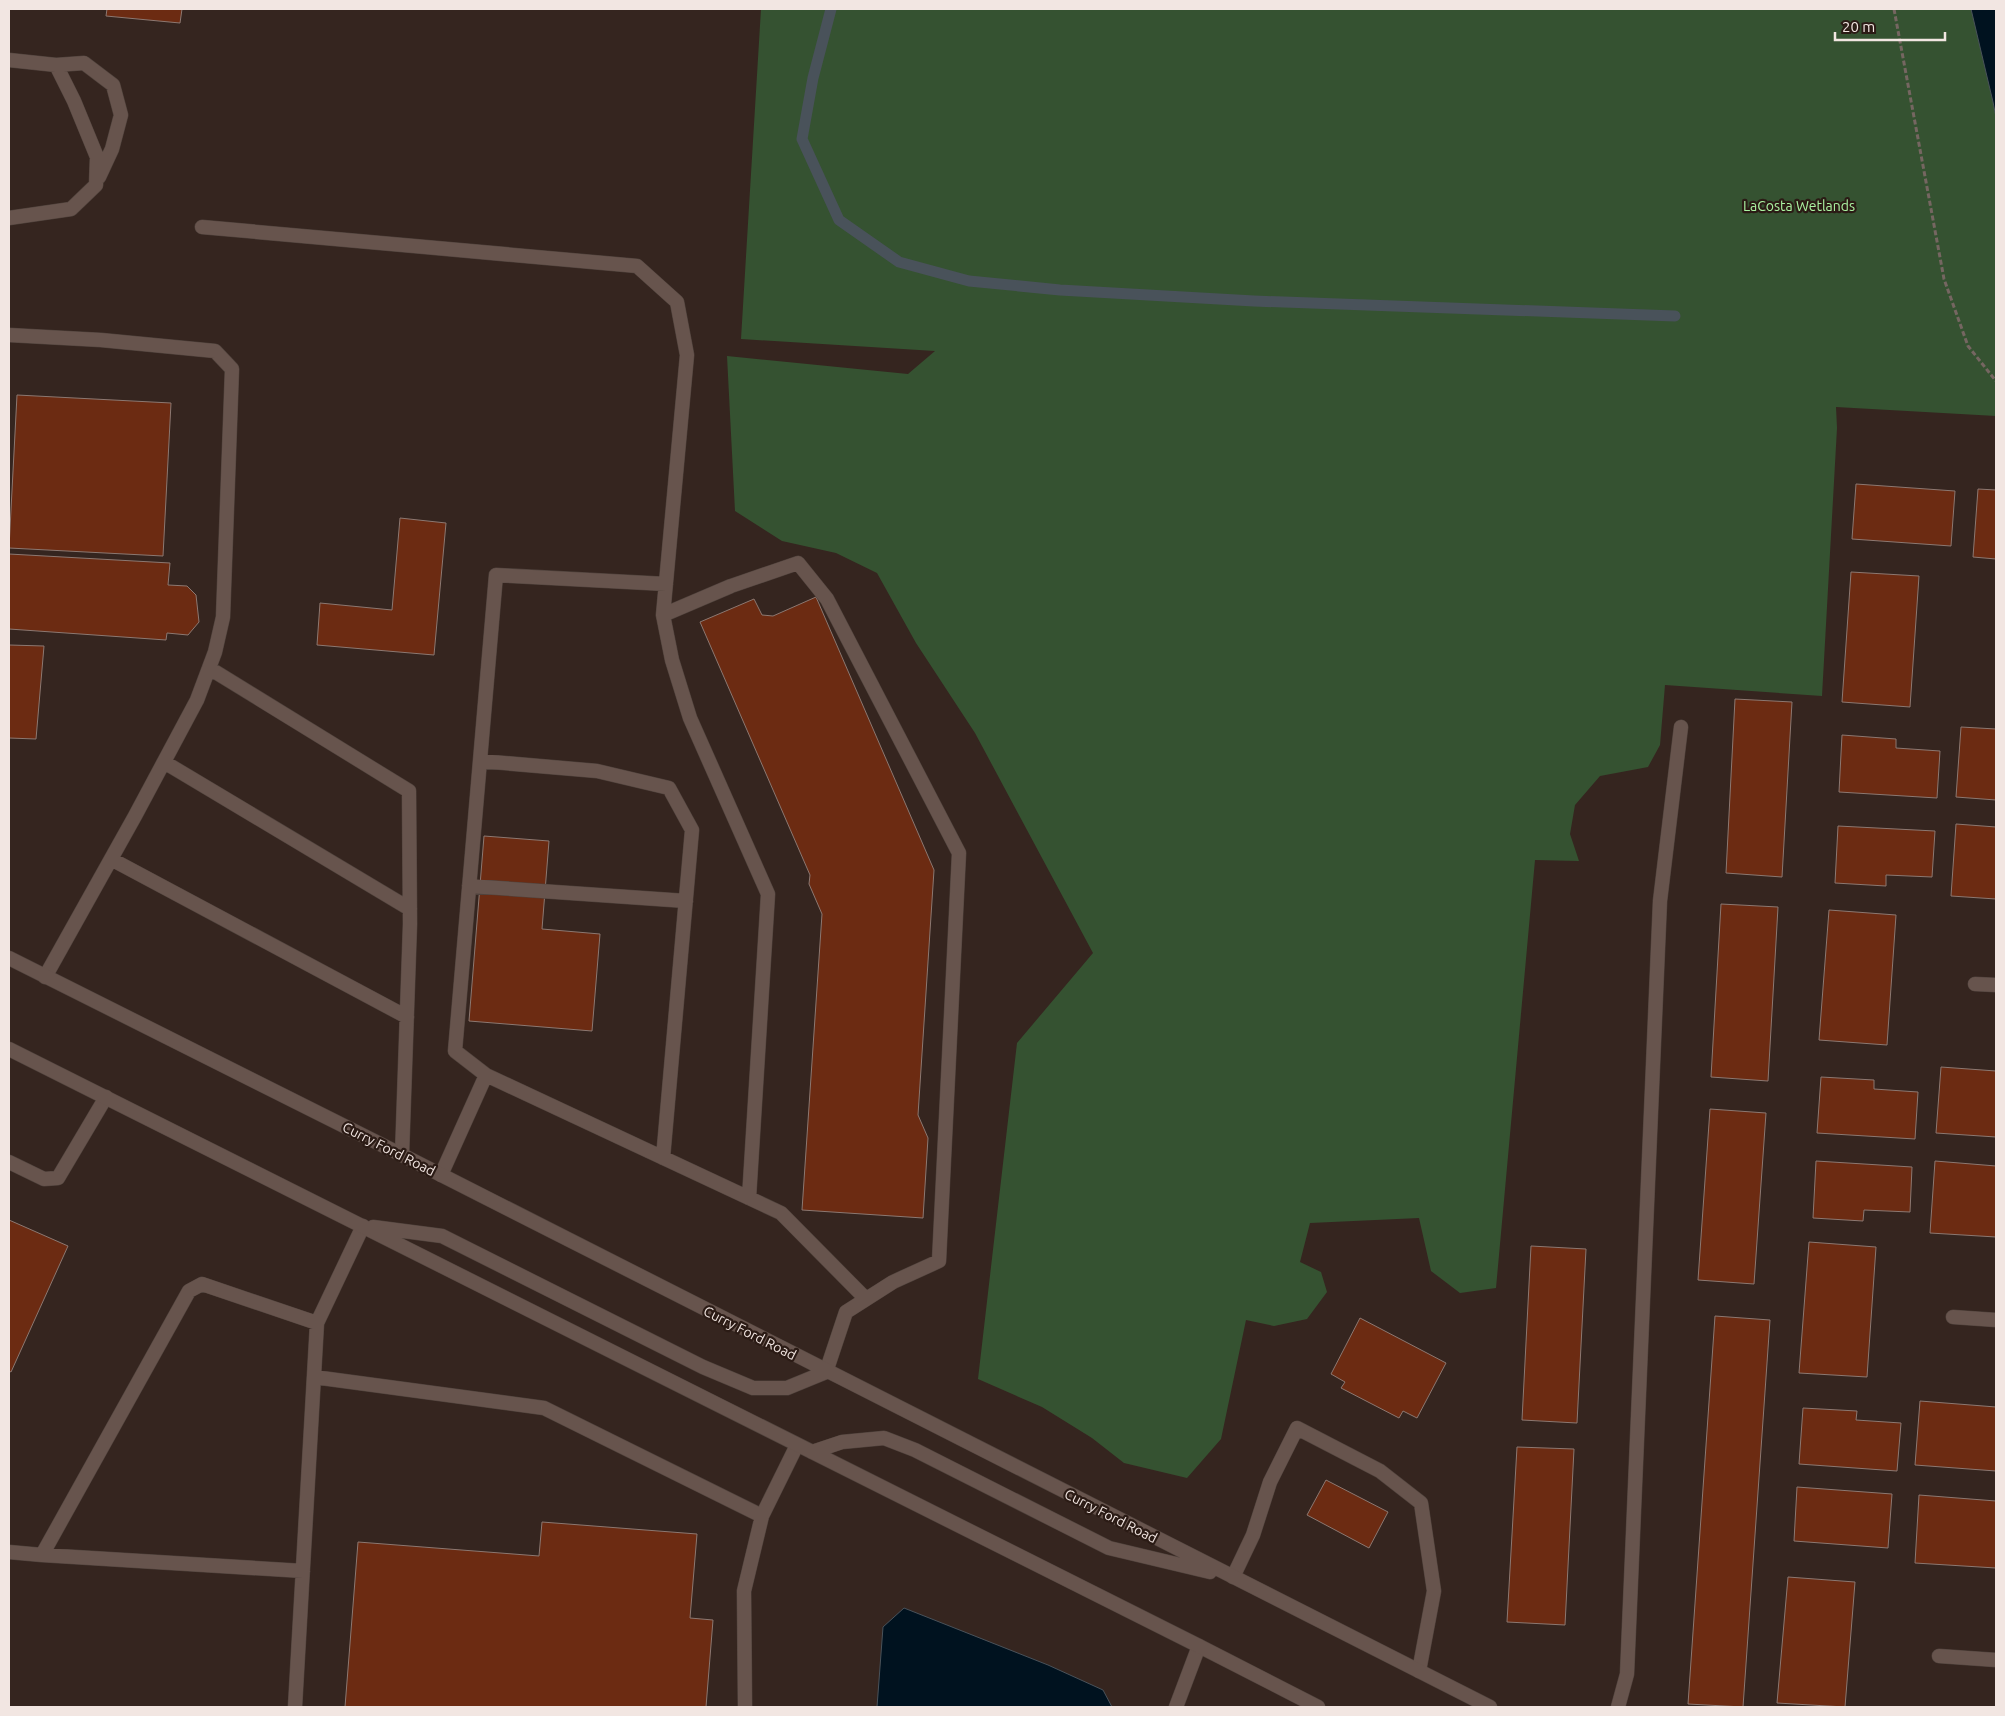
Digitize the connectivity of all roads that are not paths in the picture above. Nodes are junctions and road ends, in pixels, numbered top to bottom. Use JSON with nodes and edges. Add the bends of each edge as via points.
{"nodes":[{"id":1,"x":9,"y":60,"type":"edge"},
{"id":2,"x":56,"y":65,"type":"junction"},
{"id":3,"x":96,"y":185,"type":"junction"},
{"id":4,"x":9,"y":218,"type":"edge"},
{"id":5,"x":202,"y":227,"type":"dead end"},
{"id":6,"x":9,"y":335,"type":"edge"},
{"id":7,"x":666,"y":584,"type":"junction"},
{"id":8,"x":663,"y":615,"type":"junction"},
{"id":9,"x":209,"y":668,"type":"junction"},
{"id":10,"x":1681,"y":727,"type":"dead end"},
{"id":11,"x":480,"y":761,"type":"junction"},
{"id":12,"x":164,"y":762,"type":"junction"},
{"id":13,"x":111,"y":859,"type":"junction"},
{"id":14,"x":469,"y":886,"type":"junction"},
{"id":15,"x":687,"y":899,"type":"junction"},
{"id":16,"x":410,"y":909,"type":"junction"},
{"id":17,"x":9,"y":958,"type":"edge"},
{"id":18,"x":45,"y":977,"type":"junction"},
{"id":19,"x":1976,"y":984,"type":"dead end"},
{"id":20,"x":1996,"y":985,"type":"edge"},
{"id":21,"x":407,"y":1017,"type":"junction"},
{"id":22,"x":9,"y":1049,"type":"edge"},
{"id":23,"x":486,"y":1075,"type":"junction"},
{"id":24,"x":106,"y":1097,"type":"junction"},
{"id":25,"x":402,"y":1155,"type":"junction"},
{"id":26,"x":663,"y":1158,"type":"junction"},
{"id":27,"x":9,"y":1162,"type":"edge"},
{"id":28,"x":440,"y":1175,"type":"junction"},
{"id":29,"x":749,"y":1198,"type":"junction"},
{"id":30,"x":363,"y":1226,"type":"junction"},
{"id":31,"x":866,"y":1300,"type":"junction"},
{"id":32,"x":1953,"y":1317,"type":"dead end"},
{"id":33,"x":1996,"y":1320,"type":"edge"},
{"id":34,"x":317,"y":1323,"type":"junction"},
{"id":35,"x":826,"y":1372,"type":"junction"},
{"id":36,"x":314,"y":1377,"type":"junction"},
{"id":37,"x":797,"y":1445,"type":"junction"},
{"id":38,"x":812,"y":1452,"type":"junction"},
{"id":39,"x":762,"y":1516,"type":"junction"},
{"id":40,"x":9,"y":1552,"type":"edge"},
{"id":41,"x":42,"y":1555,"type":"junction"},
{"id":42,"x":303,"y":1571,"type":"junction"},
{"id":43,"x":1233,"y":1577,"type":"junction"},
{"id":44,"x":1199,"y":1646,"type":"junction"},
{"id":45,"x":1939,"y":1656,"type":"dead end"},
{"id":46,"x":1996,"y":1660,"type":"edge"},
{"id":47,"x":1419,"y":1671,"type":"junction"},
{"id":48,"x":295,"y":1707,"type":"edge"},
{"id":49,"x":745,"y":1707,"type":"edge"},
{"id":50,"x":1176,"y":1707,"type":"edge"},
{"id":51,"x":1318,"y":1707,"type":"edge"},
{"id":52,"x":1490,"y":1707,"type":"edge"},
{"id":53,"x":1618,"y":1707,"type":"edge"}],
"edges":[{"from":1,"to":2,"type":"main road"},
{"from":2,"to":3,"type":"main road","via":[[97,157]]},
{"from":2,"to":3,"type":"main road","via":[[84,63],[113,85],[121,115],[112,150]]},
{"from":3,"to":4,"type":"main road","via":[[71,209]]},
{"from":5,"to":7,"type":"main road","via":[[637,266],[677,302],[687,355]]},
{"from":6,"to":9,"type":"main road","via":[[101,340],[215,352],[232,369],[223,617]]},
{"from":7,"to":8,"type":"main road"},
{"from":7,"to":11,"type":"main road","via":[[496,575]]},
{"from":8,"to":29,"type":"main road","via":[[672,660],[690,718],[768,894]]},
{"from":8,"to":31,"type":"main road","via":[[730,586],[798,563],[827,599],[959,853],[939,1261],[893,1282]]},
{"from":9,"to":12,"type":"main road","via":[[198,700]]},
{"from":9,"to":16,"type":"main road","via":[[409,791]]},
{"from":10,"to":53,"type":"main road","via":[[1660,901],[1627,1674]]},
{"from":11,"to":14,"type":"main road"},
{"from":11,"to":15,"type":"main road","via":[[597,771],[668,788],[692,830]]},
{"from":12,"to":13,"type":"main road"},
{"from":12,"to":16,"type":"main road"},
{"from":13,"to":18,"type":"main road"},
{"from":13,"to":21,"type":"main road"},
{"from":14,"to":15,"type":"main road"},
{"from":14,"to":23,"type":"main road","via":[[455,1051]]},
{"from":15,"to":26,"type":"main road"},
{"from":16,"to":21,"type":"main road"},
{"from":17,"to":18,"type":"main road","name":"Curry Ford Road"},
{"from":18,"to":25,"type":"main road","name":"Curry Ford Road"},
{"from":19,"to":20,"type":"main road"},
{"from":21,"to":25,"type":"main road"},
{"from":22,"to":24,"type":"main road"},
{"from":23,"to":26,"type":"main road"},
{"from":23,"to":28,"type":"main road"},
{"from":24,"to":27,"type":"main road","via":[[58,1178],[44,1179]]},
{"from":24,"to":30,"type":"main road"},
{"from":25,"to":28,"type":"main road","name":"Curry Ford Road"},
{"from":26,"to":29,"type":"main road"},
{"from":28,"to":35,"type":"main road","name":"Curry Ford Road"},
{"from":29,"to":31,"type":"main road","via":[[781,1213]]},
{"from":30,"to":34,"type":"main road"},
{"from":30,"to":35,"type":"main road","via":[[442,1236],[703,1367],[753,1388],[787,1388]]},
{"from":30,"to":37,"type":"main road"},
{"from":31,"to":35,"type":"main road","via":[[846,1312]]},
{"from":32,"to":33,"type":"main road"},
{"from":34,"to":36,"type":"main road"},
{"from":34,"to":41,"type":"main road","via":[[202,1284],[189,1291]]},
{"from":35,"to":43,"type":"main road","name":"Curry Ford Road"},
{"from":36,"to":39,"type":"main road","via":[[544,1408]]},
{"from":36,"to":42,"type":"main road"},
{"from":37,"to":38,"type":"main road"},
{"from":37,"to":39,"type":"main road"},
{"from":38,"to":43,"type":"main road","via":[[842,1442],[884,1438],[915,1450],[1109,1548]]},
{"from":38,"to":44,"type":"main road"},
{"from":39,"to":49,"type":"main road","via":[[744,1591]]},
{"from":40,"to":41,"type":"main road"},
{"from":41,"to":42,"type":"main road"},
{"from":42,"to":48,"type":"main road"},
{"from":43,"to":47,"type":"main road","name":"Curry Ford Road"},
{"from":43,"to":47,"type":"main road","via":[[1253,1535],[1270,1482],[1297,1428],[1380,1470],[1420,1503],[1434,1591]]},
{"from":44,"to":50,"type":"main road"},
{"from":44,"to":51,"type":"main road"},
{"from":45,"to":46,"type":"main road"},
{"from":47,"to":52,"type":"main road","name":"Curry Ford Road"}]}
